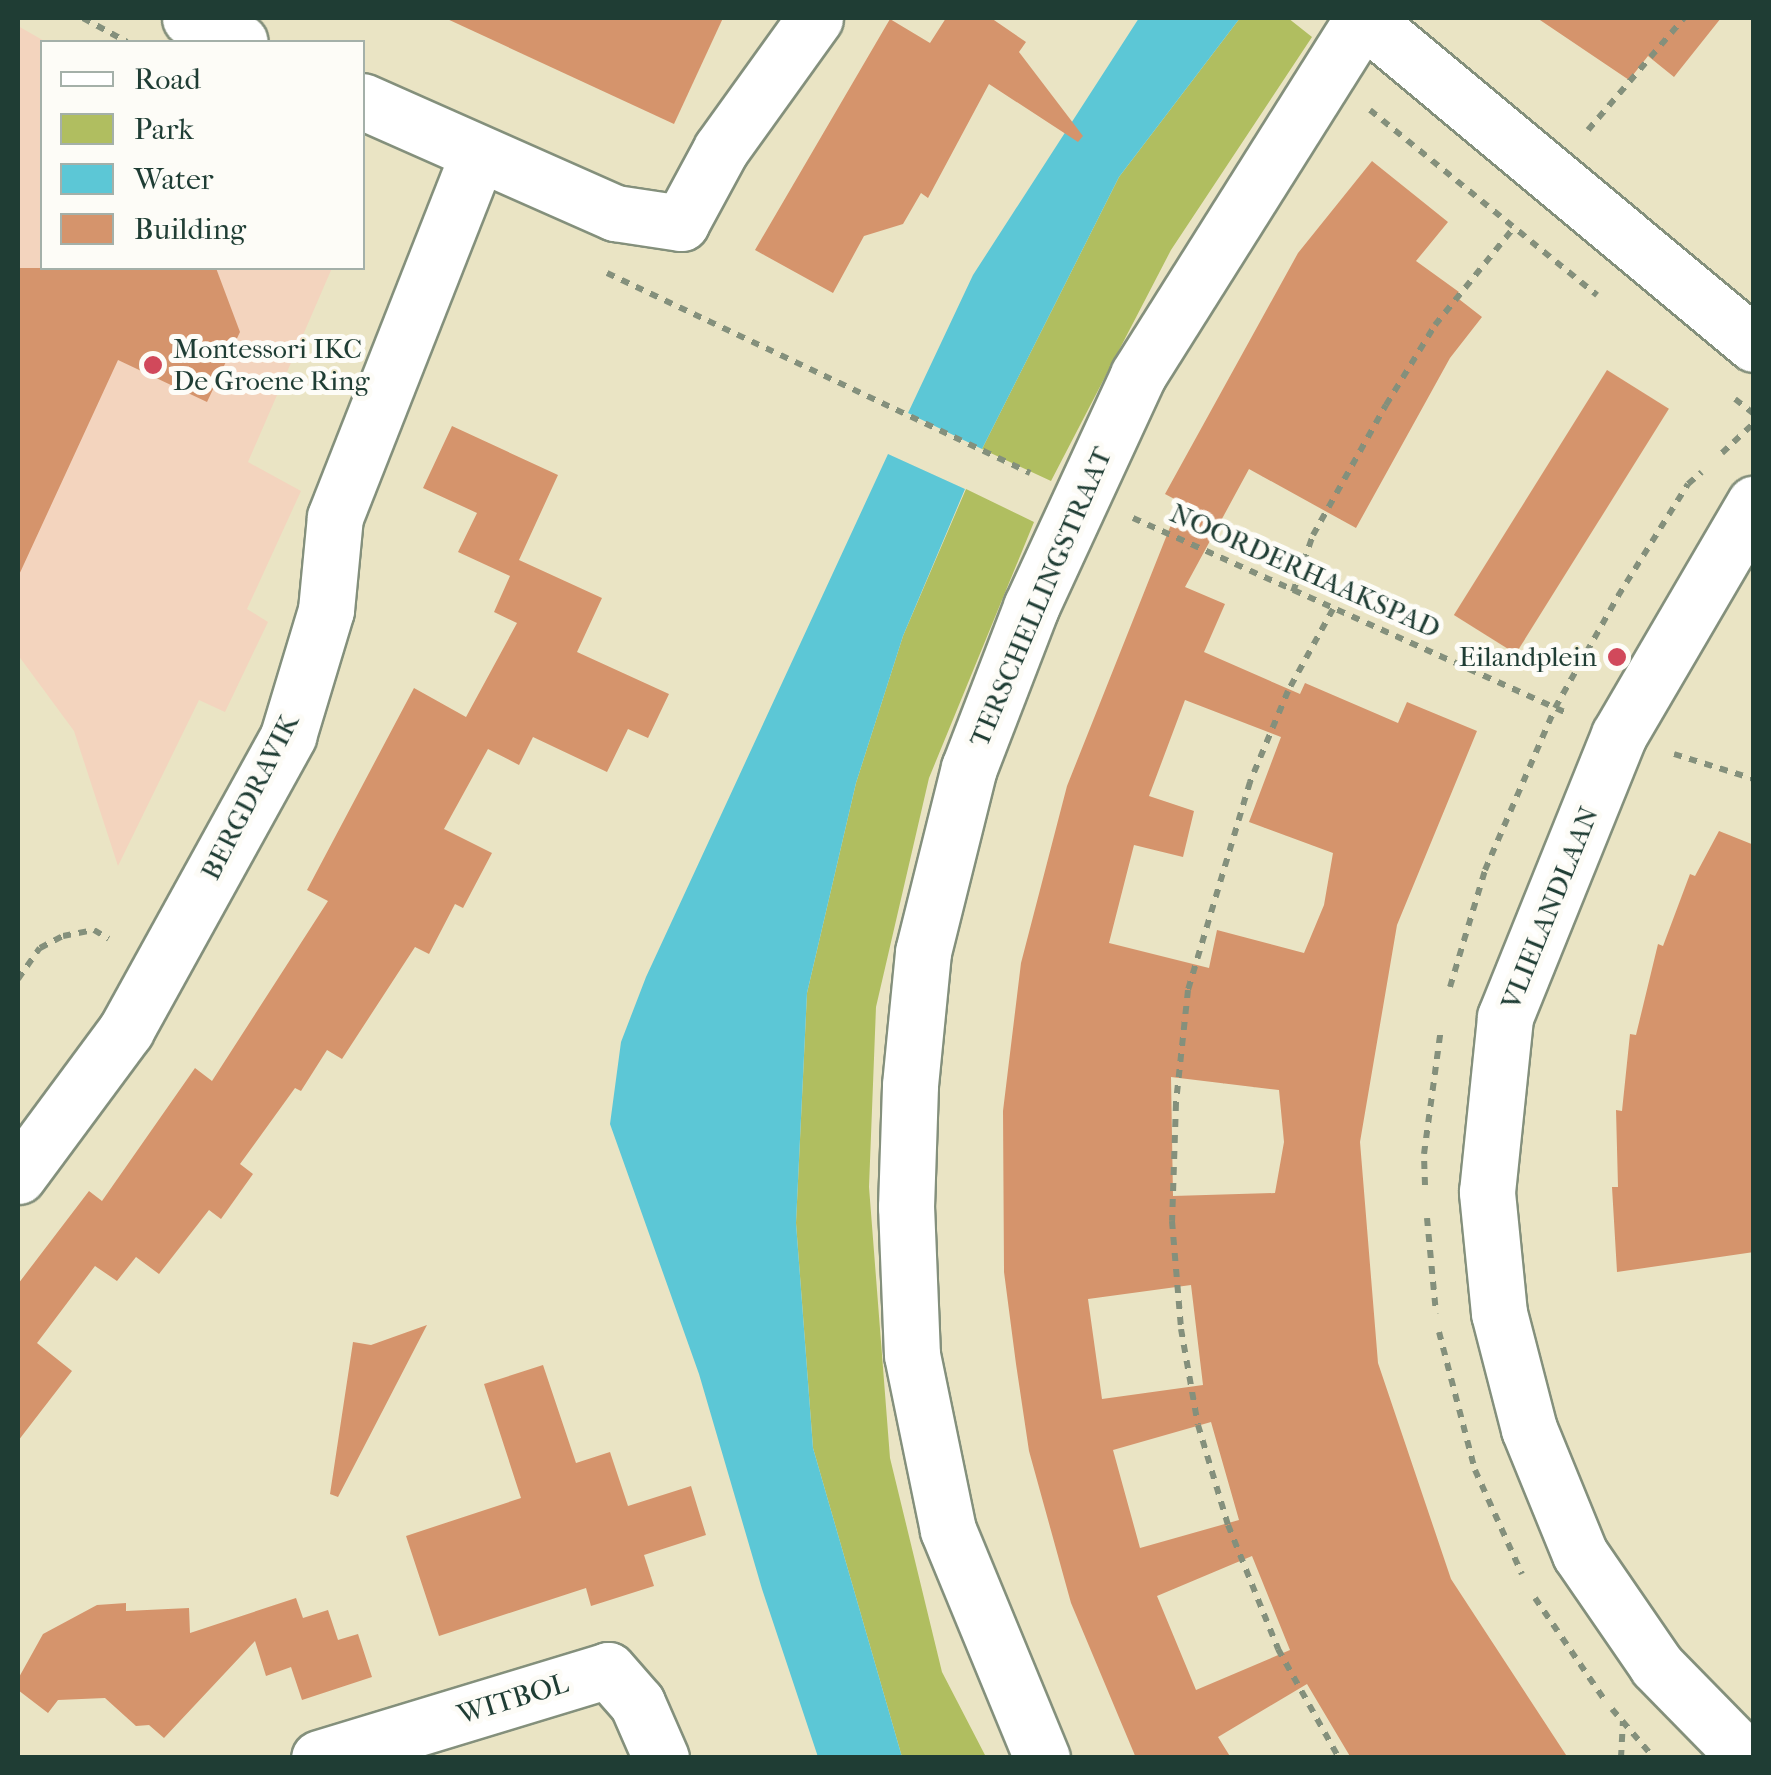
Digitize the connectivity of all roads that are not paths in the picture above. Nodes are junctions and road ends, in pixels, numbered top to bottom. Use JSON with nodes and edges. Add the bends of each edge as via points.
{"nodes":[{"id":1,"x":190,"y":18,"type":"edge"},
{"id":2,"x":815,"y":18,"type":"edge"},
{"id":3,"x":1363,"y":18,"type":"edge"},
{"id":4,"x":236,"y":40,"type":"edge"},
{"id":5,"x":365,"y":102,"type":"edge"},
{"id":6,"x":478,"y":154,"type":"junction"},
{"id":7,"x":1754,"y":344,"type":"edge"},
{"id":8,"x":1754,"y":504,"type":"edge"},
{"id":9,"x":18,"y":1176,"type":"edge"},
{"id":10,"x":1724,"y":1751,"type":"edge"},
{"id":11,"x":319,"y":1758,"type":"edge"},
{"id":12,"x":661,"y":1758,"type":"edge"},
{"id":13,"x":1042,"y":1758,"type":"edge"}],
"edges":[{"from":1,"to":4,"type":"street"},
{"from":2,"to":6,"type":"street","via":[[721,149],[680,224],[615,213]]},
{"from":3,"to":7,"type":"street","name":"TERSCHELLINGSTRAAT"},
{"from":3,"to":13,"type":"street","name":"TERSCHELLINGSTRAAT","via":[[1138,375],[1031,606],[964,786],[923,952],[906,1190],[912,1355],[948,1530]]},
{"from":5,"to":6,"type":"street"},
{"from":6,"to":9,"type":"street","name":"BERGDRAVIK","via":[[335,517],[326,610],[288,736],[126,1030]]},
{"from":8,"to":10,"type":"street","name":"VLIELANDLAAN","via":[[1619,734],[1505,1018],[1487,1192],[1499,1313],[1529,1430],[1580,1554]]},
{"from":11,"to":12,"type":"street","name":"WITBOL","via":[[608,1670],[637,1703]]}]}
